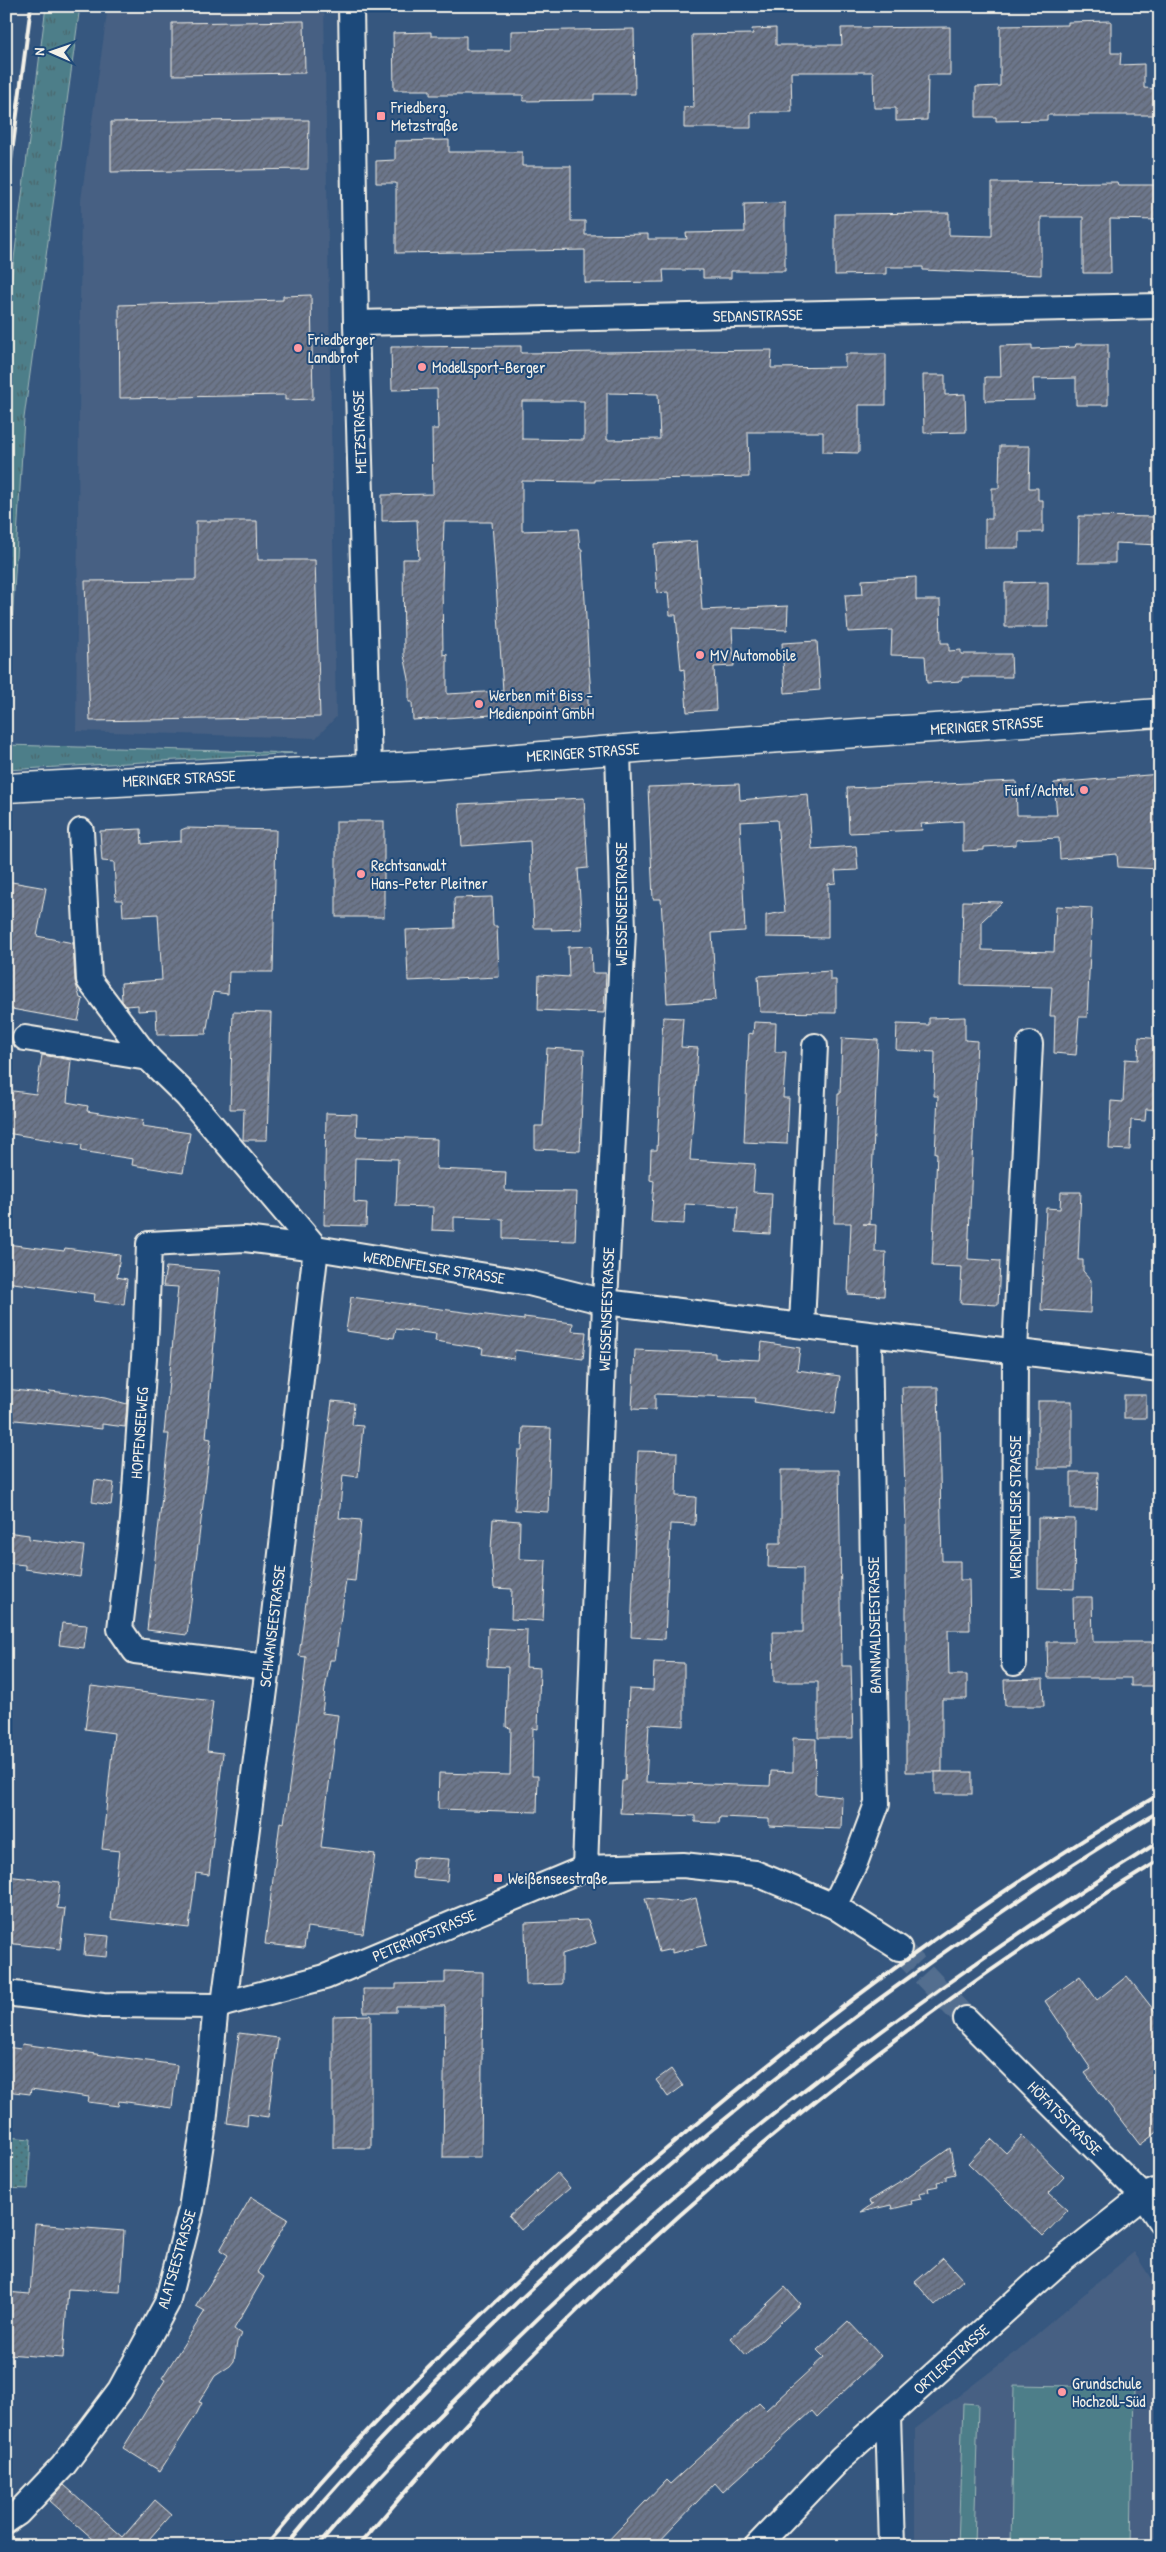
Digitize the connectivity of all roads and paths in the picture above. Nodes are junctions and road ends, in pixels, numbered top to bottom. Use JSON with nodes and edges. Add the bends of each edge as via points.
{"nodes":[{"id":1,"x":351,"y":6,"type":"edge"},
{"id":2,"x":1160,"y":306,"type":"edge"},
{"id":3,"x":356,"y":323,"type":"junction"},
{"id":4,"x":1160,"y":713,"type":"edge"},
{"id":5,"x":618,"y":750,"type":"junction"},
{"id":6,"x":369,"y":768,"type":"junction"},
{"id":7,"x":6,"y":788,"type":"edge"},
{"id":8,"x":81,"y":831,"type":"dead end"},
{"id":9,"x":25,"y":1038,"type":"dead end"},
{"id":10,"x":1030,"y":1044,"type":"dead end"},
{"id":11,"x":815,"y":1046,"type":"dead end"},
{"id":12,"x":148,"y":1058,"type":"junction"},
{"id":13,"x":316,"y":1248,"type":"junction"},
{"id":14,"x":605,"y":1302,"type":"junction"},
{"id":15,"x":802,"y":1325,"type":"junction"},
{"id":16,"x":869,"y":1335,"type":"junction"},
{"id":17,"x":1015,"y":1351,"type":"junction"},
{"id":18,"x":1160,"y":1369,"type":"edge"},
{"id":19,"x":1014,"y":1664,"type":"dead end"},
{"id":20,"x":268,"y":1668,"type":"junction"},
{"id":21,"x":585,"y":1868,"type":"junction"},
{"id":22,"x":834,"y":1906,"type":"junction"},
{"id":23,"x":899,"y":1948,"type":"tunnel mouth"},
{"id":24,"x":6,"y":1993,"type":"edge"},
{"id":25,"x":220,"y":2005,"type":"junction"},
{"id":26,"x":966,"y":2019,"type":"tunnel mouth"},
{"id":27,"x":1151,"y":2193,"type":"edge"},
{"id":28,"x":1160,"y":2221,"type":"edge"},
{"id":29,"x":888,"y":2416,"type":"junction"},
{"id":30,"x":6,"y":2521,"type":"edge"},
{"id":31,"x":756,"y":2546,"type":"edge"},
{"id":32,"x":892,"y":2546,"type":"edge"}],
"edges":[{"from":1,"to":3,"type":"street","name":"METZSTRASSE"},
{"from":2,"to":3,"type":"street","name":"SEDANSTRASSE"},
{"from":3,"to":6,"type":"street","name":"METZSTRASSE"},
{"from":4,"to":5,"type":"main road","name":"MERINGER STRASSE"},
{"from":5,"to":6,"type":"main road","name":"MERINGER STRASSE"},
{"from":5,"to":14,"type":"street","name":"WEISSENSEESTRASSE","via":[[623,931]]},
{"from":6,"to":7,"type":"main road","name":"MERINGER STRASSE"},
{"from":8,"to":12,"type":"street","via":[[89,980]]},
{"from":9,"to":12,"type":"street"},
{"from":10,"to":17,"type":"street","name":"WERDENFELSER STRASSE"},
{"from":11,"to":15,"type":"street"},
{"from":12,"to":13,"type":"street","via":[[187,1096]]},
{"from":13,"to":14,"type":"street","name":"WERDENFELSER STRASSE","via":[[530,1283]]},
{"from":13,"to":20,"type":"street","name":"SCHWANSEESTRASSE"},
{"from":13,"to":20,"type":"street","name":"HOPFENSEEWEG","via":[[245,1239],[149,1244],[134,1510],[120,1629],[135,1651]]},
{"from":14,"to":15,"type":"street","name":"WERDENFELSER STRASSE"},
{"from":14,"to":21,"type":"street","name":"WEISSENSEESTRASSE"},
{"from":15,"to":16,"type":"street","name":"WERDENFELSER STRASSE"},
{"from":16,"to":17,"type":"street","name":"WERDENFELSER STRASSE"},
{"from":16,"to":22,"type":"street","name":"BANNWALDSEESTRASSE","via":[[876,1804],[855,1862]]},
{"from":17,"to":18,"type":"street","name":"WERDENFELSER STRASSE"},
{"from":17,"to":19,"type":"street","name":"WERDENFELSER STRASSE"},
{"from":20,"to":25,"type":"street","name":"SCHWANSEESTRASSE"},
{"from":21,"to":22,"type":"street","name":"PETERHOFSTRASSE","via":[[683,1865],[755,1873]]},
{"from":21,"to":25,"type":"street","name":"PETERHOFSTRASSE","via":[[325,1977]]},
{"from":22,"to":23,"type":"street"},
{"from":24,"to":25,"type":"street","name":"PETERHOFSTRASSE","via":[[103,2005]]},
{"from":25,"to":30,"type":"street","name":"ALATSEESTRASSE","via":[[191,2209],[166,2303],[120,2390],[63,2466]]},
{"from":26,"to":27,"type":"street","name":"HÖFATSSTRASSE"},
{"from":27,"to":28,"type":"street","name":"HÖFATSSTRASSE"},
{"from":27,"to":29,"type":"street","name":"ORTLERSTRASSE","via":[[1055,2266]]},
{"from":29,"to":31,"type":"street","name":"ORTLERSTRASSE","via":[[841,2458]]},
{"from":29,"to":32,"type":"street"}]}
